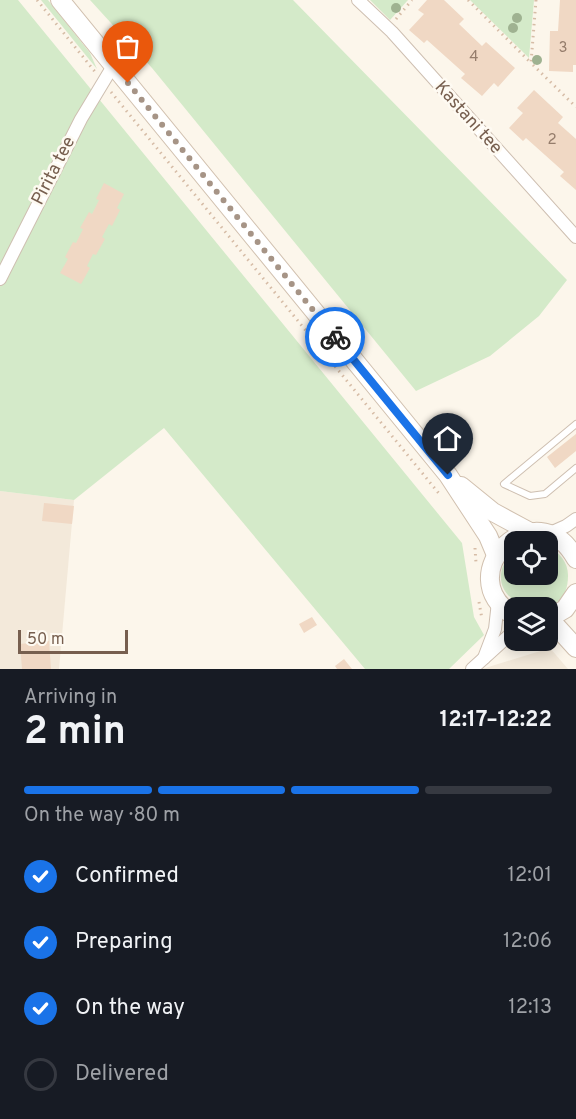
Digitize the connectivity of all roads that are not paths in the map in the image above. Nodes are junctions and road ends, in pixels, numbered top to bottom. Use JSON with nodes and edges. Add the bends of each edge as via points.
{"nodes":[{"id":1,"x":60,"y":0,"type":"edge"},
{"id":2,"x":358,"y":0,"type":"edge"},
{"id":3,"x":113,"y":66,"type":"junction"},
{"id":4,"x":576,"y":237,"type":"edge"},
{"id":5,"x":0,"y":279,"type":"edge"},
{"id":6,"x":576,"y":424,"type":"edge"},
{"id":7,"x":576,"y":468,"type":"edge"},
{"id":8,"x":448,"y":475,"type":"junction"},
{"id":9,"x":576,"y":519,"type":"edge"},
{"id":10,"x":535,"y":531,"type":"edge"},
{"id":11,"x":544,"y":531,"type":"edge"},
{"id":12,"x":558,"y":541,"type":"edge"},
{"id":13,"x":504,"y":546,"type":"edge"},
{"id":14,"x":496,"y":555,"type":"junction"},
{"id":15,"x":576,"y":558,"type":"edge"},
{"id":16,"x":575,"y":599,"type":"edge"},
{"id":17,"x":498,"y":602,"type":"junction"},
{"id":18,"x":504,"y":607,"type":"edge"},
{"id":19,"x":558,"y":614,"type":"edge"},
{"id":20,"x":558,"y":628,"type":"edge"},
{"id":21,"x":504,"y":644,"type":"edge"},
{"id":22,"x":576,"y":648,"type":"edge"},
{"id":23,"x":484,"y":658,"type":"junction"},
{"id":24,"x":472,"y":669,"type":"edge"}],
"edges":[{"from":1,"to":3,"type":"street"},
{"from":2,"to":4,"type":"street","name":"Kastani tee","via":[[388,28]]},
{"from":3,"to":5,"type":"street","name":"Pirita tee","via":[[51,176]]},
{"from":3,"to":8,"type":"street"},
{"from":6,"to":7,"type":"lane","via":[[504,484],[530,496],[545,494]]},
{"from":8,"to":10,"type":"street","via":[[493,512]]},
{"from":8,"to":14,"type":"street"},
{"from":9,"to":11,"type":"street"},
{"from":12,"to":15,"type":"street"},
{"from":13,"to":14,"type":"street"},
{"from":14,"to":17,"type":"street","via":[[490,574]]},
{"from":16,"to":19,"type":"street"},
{"from":17,"to":18,"type":"street"},
{"from":17,"to":23,"type":"street","via":[[495,629]]},
{"from":20,"to":22,"type":"street"},
{"from":21,"to":23,"type":"street"},
{"from":23,"to":24,"type":"street"}]}
